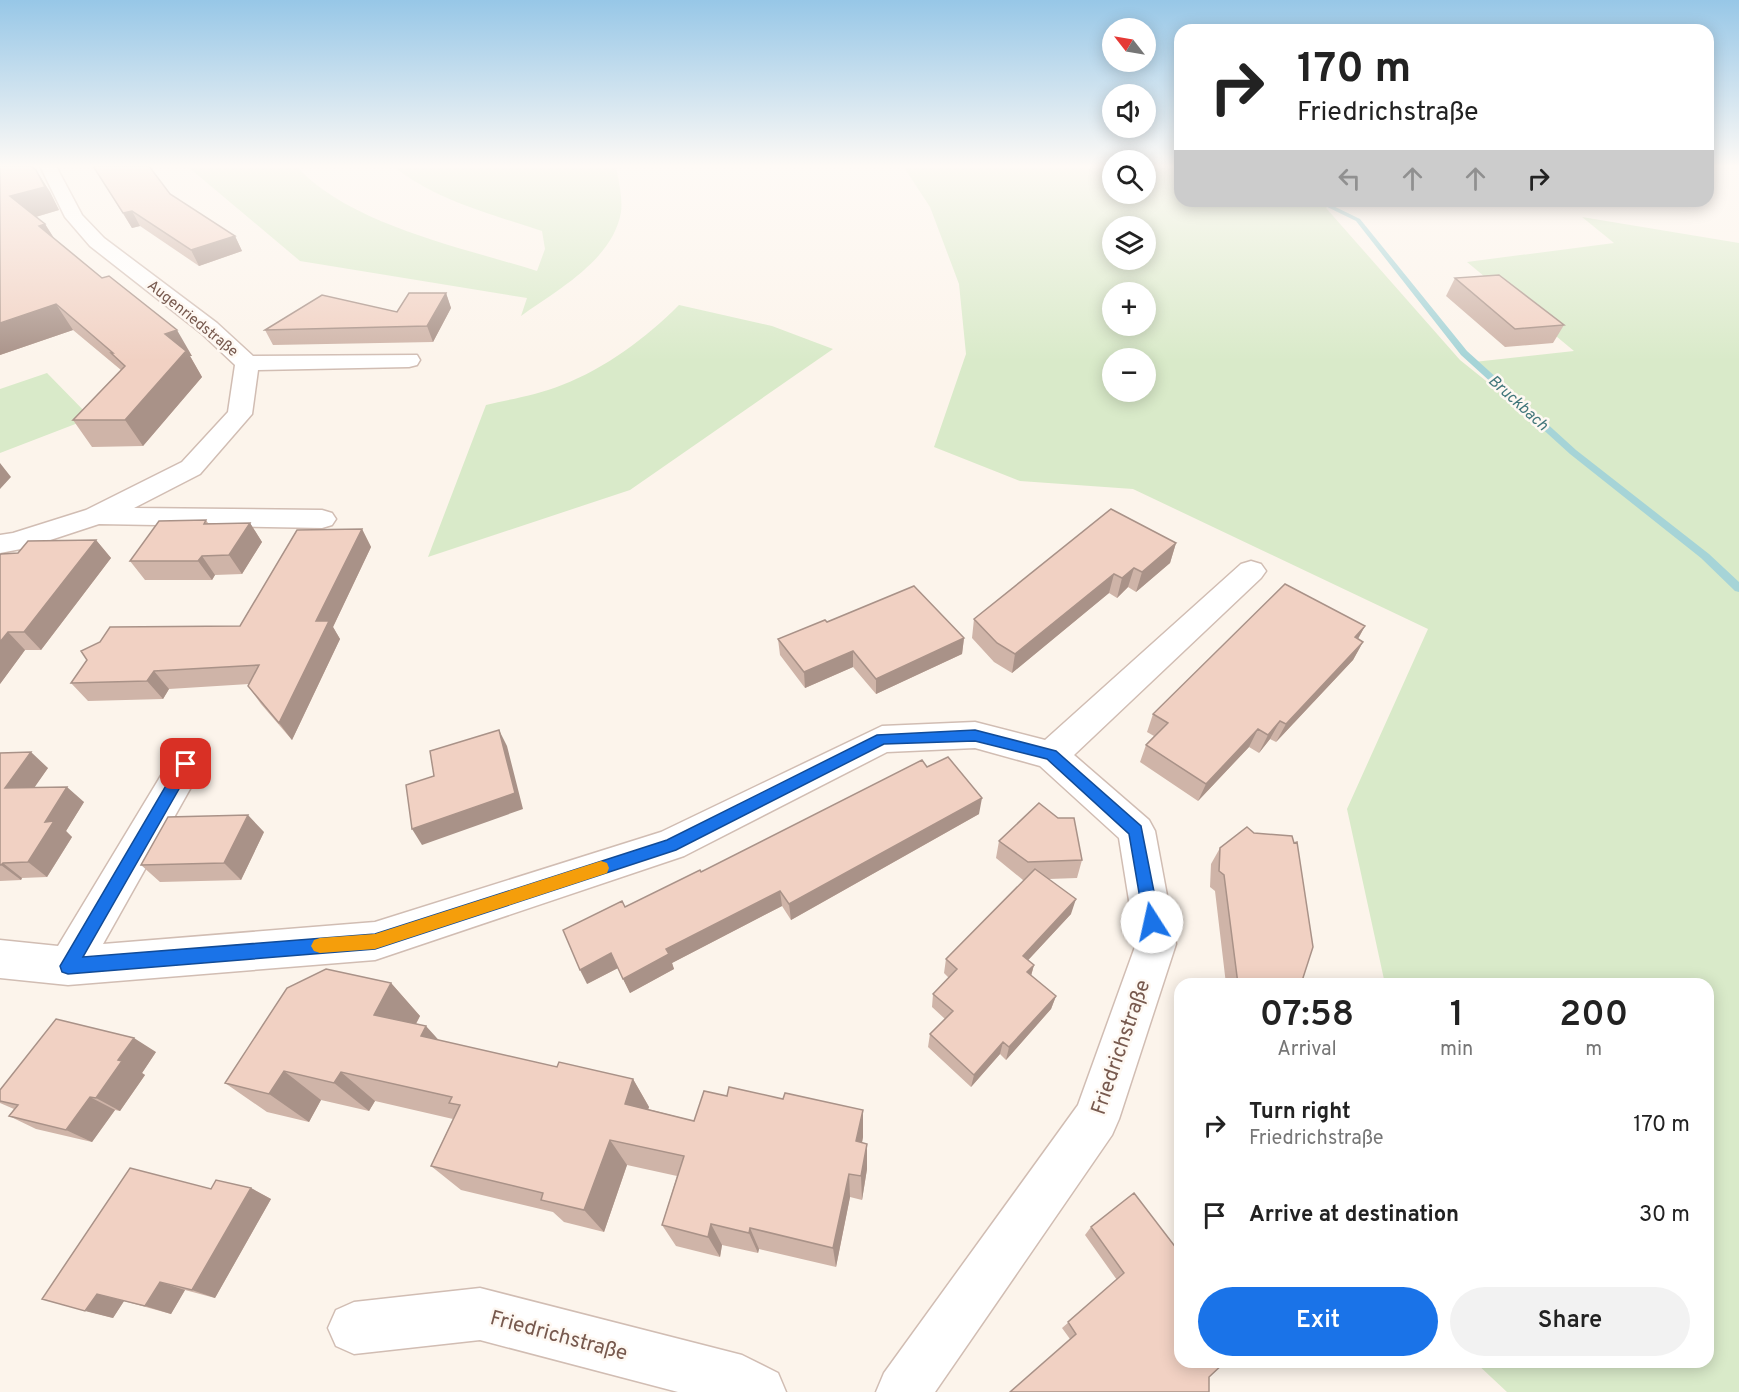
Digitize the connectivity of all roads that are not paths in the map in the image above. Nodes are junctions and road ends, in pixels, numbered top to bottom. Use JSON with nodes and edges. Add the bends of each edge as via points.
{"nodes":[{"id":1,"x":87,"y":231,"type":"edge"},
{"id":2,"x":409,"y":360,"type":"dead end"},
{"id":3,"x":247,"y":363,"type":"junction"},
{"id":4,"x":96,"y":516,"type":"junction"},
{"id":5,"x":322,"y":519,"type":"dead end"},
{"id":6,"x":0,"y":544,"type":"edge"},
{"id":7,"x":1251,"y":571,"type":"dead end"},
{"id":8,"x":1051,"y":755,"type":"junction"},
{"id":9,"x":186,"y":764,"type":"dead end"},
{"id":10,"x":0,"y":959,"type":"edge"},
{"id":11,"x":68,"y":966,"type":"junction"},
{"id":12,"x":354,"y":1328,"type":"dead end"},
{"id":13,"x":759,"y":1392,"type":"edge"},
{"id":14,"x":903,"y":1392,"type":"edge"}],
"edges":[{"from":1,"to":3,"type":"street","name":"Augenriedstraße"},
{"from":2,"to":3,"type":"street","name":"Augenriedstraße"},
{"from":3,"to":4,"type":"street","name":"Augenriedstraße","via":[[240,414],[191,468]]},
{"from":4,"to":5,"type":"street","name":"Augenriedstraße"},
{"from":4,"to":6,"type":"street","name":"Augenriedstraße"},
{"from":7,"to":8,"type":"street"},
{"from":8,"to":11,"type":"street","name":"Friedrichstraße","via":[[975,735],[882,739],[671,845],[375,941]]},
{"from":8,"to":14,"type":"street","name":"Friedrichstraße","via":[[1136,831],[1156,944],[1096,1119]]},
{"from":9,"to":11,"type":"street"},
{"from":10,"to":11,"type":"street","name":"Friedrichstraße"},
{"from":12,"to":13,"type":"street","name":"Friedrichstraße","via":[[480,1314],[742,1382]]}]}
